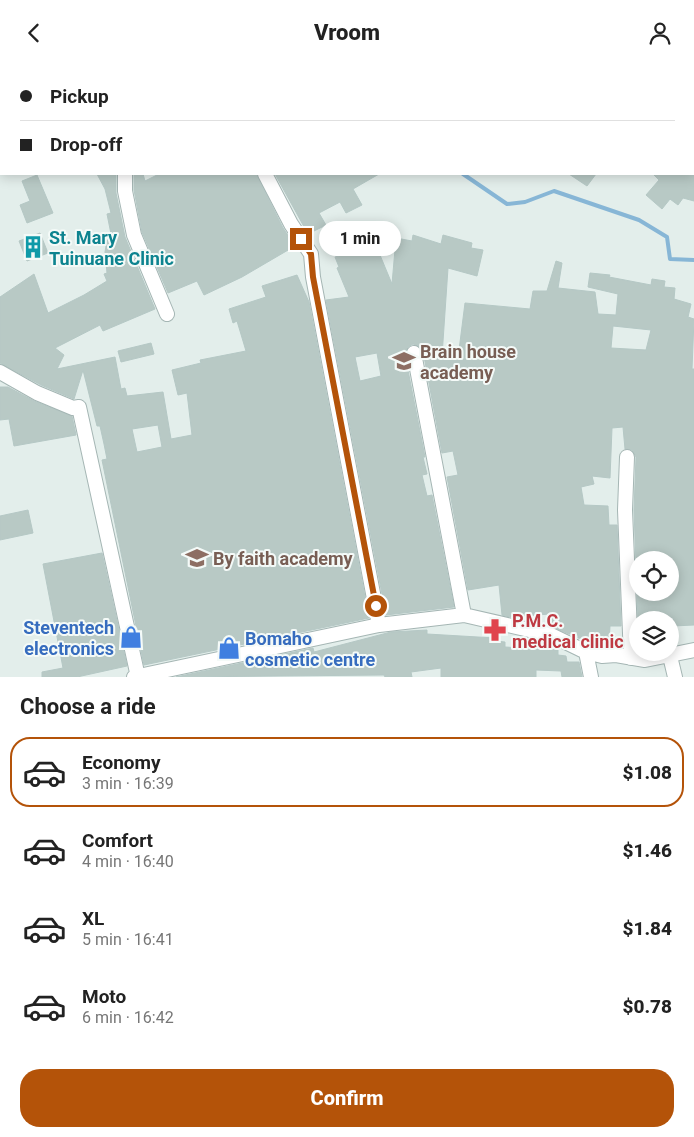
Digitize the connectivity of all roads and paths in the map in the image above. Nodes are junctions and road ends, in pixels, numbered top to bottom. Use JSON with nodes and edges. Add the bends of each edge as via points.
{"nodes":[{"id":1,"x":125,"y":175,"type":"edge"},
{"id":2,"x":266,"y":175,"type":"edge"},
{"id":3,"x":167,"y":313,"type":"dead end"},
{"id":4,"x":414,"y":353,"type":"dead end"},
{"id":5,"x":0,"y":372,"type":"edge"},
{"id":6,"x":627,"y":457,"type":"dead end"},
{"id":7,"x":629,"y":611,"type":"edge"},
{"id":8,"x":464,"y":615,"type":"junction"},
{"id":9,"x":379,"y":625,"type":"junction"},
{"id":10,"x":694,"y":651,"type":"edge"},
{"id":11,"x":586,"y":653,"type":"junction"},
{"id":12,"x":679,"y":654,"type":"edge"},
{"id":13,"x":629,"y":657,"type":"edge"},
{"id":14,"x":671,"y":661,"type":"edge"},
{"id":15,"x":137,"y":677,"type":"edge"},
{"id":16,"x":591,"y":677,"type":"edge"},
{"id":17,"x":675,"y":677,"type":"edge"}],
"edges":[{"from":1,"to":3,"type":"street","via":[[134,235]]},
{"from":2,"to":9,"type":"street","via":[[311,254]]},
{"from":4,"to":8,"type":"street"},
{"from":5,"to":15,"type":"street","via":[[37,393],[73,408],[79,407]]},
{"from":6,"to":7,"type":"street","via":[[625,510]]},
{"from":8,"to":9,"type":"street"},
{"from":8,"to":11,"type":"street","via":[[551,635]]},
{"from":9,"to":15,"type":"street"},
{"from":10,"to":12,"type":"street"},
{"from":11,"to":13,"type":"street"},
{"from":11,"to":16,"type":"street"},
{"from":14,"to":17,"type":"street"}]}
